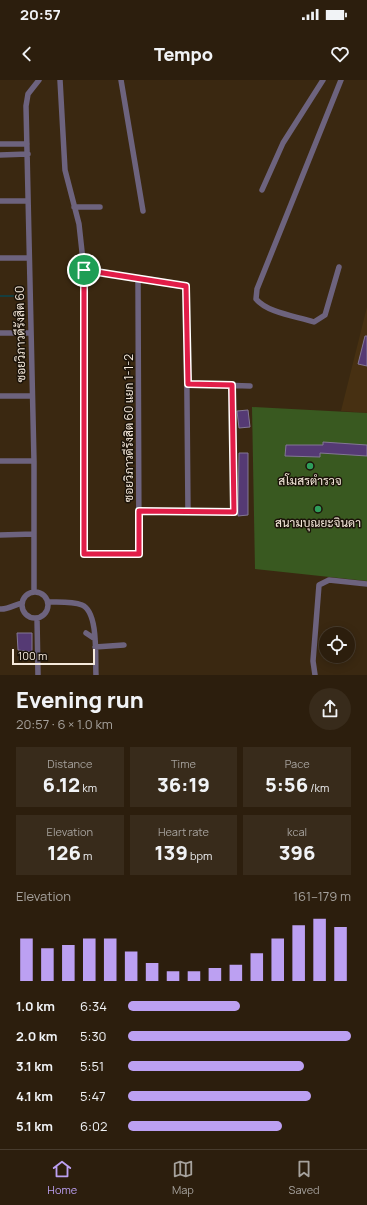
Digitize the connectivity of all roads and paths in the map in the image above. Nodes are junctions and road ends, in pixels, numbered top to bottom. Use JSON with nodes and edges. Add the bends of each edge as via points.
{"nodes":[{"id":1,"x":38,"y":80,"type":"edge"},
{"id":2,"x":60,"y":80,"type":"edge"},
{"id":3,"x":121,"y":80,"type":"edge"},
{"id":4,"x":322,"y":80,"type":"edge"},
{"id":5,"x":340,"y":80,"type":"edge"},
{"id":6,"x":0,"y":144,"type":"edge"},
{"id":7,"x":27,"y":144,"type":"junction"},
{"id":8,"x":28,"y":154,"type":"junction"},
{"id":9,"x":0,"y":155,"type":"edge"},
{"id":10,"x":262,"y":190,"type":"dead end"},
{"id":11,"x":28,"y":201,"type":"junction"},
{"id":12,"x":0,"y":202,"type":"edge"},
{"id":13,"x":74,"y":207,"type":"junction"},
{"id":14,"x":100,"y":207,"type":"dead end"},
{"id":15,"x":143,"y":211,"type":"dead end"},
{"id":16,"x":0,"y":258,"type":"edge"},
{"id":17,"x":29,"y":258,"type":"junction"},
{"id":18,"x":339,"y":267,"type":"dead end"},
{"id":19,"x":84,"y":270,"type":"junction"},
{"id":20,"x":138,"y":278,"type":"junction"},
{"id":21,"x":0,"y":333,"type":"edge"},
{"id":22,"x":30,"y":333,"type":"junction"},
{"id":23,"x":188,"y":384,"type":"junction"},
{"id":24,"x":232,"y":385,"type":"junction"},
{"id":25,"x":250,"y":386,"type":"dead end"},
{"id":26,"x":0,"y":396,"type":"edge"},
{"id":27,"x":32,"y":396,"type":"junction"},
{"id":28,"x":0,"y":461,"type":"edge"},
{"id":29,"x":34,"y":461,"type":"junction"},
{"id":30,"x":139,"y":511,"type":"junction"},
{"id":31,"x":188,"y":512,"type":"junction"},
{"id":32,"x":34,"y":534,"type":"junction"},
{"id":33,"x":0,"y":535,"type":"edge"},
{"id":34,"x":367,"y":584,"type":"edge"},
{"id":35,"x":34,"y":592,"type":"junction"},
{"id":36,"x":48,"y":602,"type":"junction"},
{"id":37,"x":22,"y":603,"type":"junction"},
{"id":38,"x":1,"y":611,"type":"edge"},
{"id":39,"x":37,"y":618,"type":"junction"},
{"id":40,"x":86,"y":633,"type":"dead end"},
{"id":41,"x":95,"y":639,"type":"junction"},
{"id":42,"x":124,"y":645,"type":"dead end"},
{"id":43,"x":95,"y":647,"type":"junction"},
{"id":44,"x":38,"y":675,"type":"edge"},
{"id":45,"x":96,"y":675,"type":"edge"},
{"id":46,"x":315,"y":675,"type":"edge"}],
"edges":[{"from":1,"to":7,"type":"street","name":"ซอยวิภาวดีรังสิต 60","via":[[28,94]]},
{"from":2,"to":13,"type":"street","via":[[65,170]]},
{"from":3,"to":15,"type":"street"},
{"from":4,"to":10,"type":"street","via":[[283,143]]},
{"from":5,"to":18,"type":"street","via":[[257,289],[256,299],[268,308],[314,322],[324,315]]},
{"from":6,"to":7,"type":"street"},
{"from":7,"to":8,"type":"street","name":"ซอยวิภาวดีรังสิต 60"},
{"from":8,"to":9,"type":"street"},
{"from":8,"to":11,"type":"street","name":"ซอยวิภาวดีรังสิต 60"},
{"from":11,"to":12,"type":"street"},
{"from":11,"to":17,"type":"street","name":"ซอยวิภาวดีรังสิต 60"},
{"from":13,"to":14,"type":"street"},
{"from":13,"to":19,"type":"street","via":[[79,224]]},
{"from":16,"to":17,"type":"street"},
{"from":17,"to":22,"type":"street","name":"ซอยวิภาวดีรังสิต 60"},
{"from":19,"to":20,"type":"street"},
{"from":19,"to":30,"type":"street","name":"ซอยวิภาวดีรังสิต 60 แยก 1-1-2","via":[[84,554],[139,554]]},
{"from":20,"to":23,"type":"street","via":[[186,286]]},
{"from":20,"to":30,"type":"street","name":"ซอยวิภาวดีรังสิต 60 แยก 1-1-2"},
{"from":21,"to":22,"type":"street"},
{"from":22,"to":27,"type":"street","name":"ซอยวิภาวดีรังสิต 60"},
{"from":23,"to":24,"type":"street"},
{"from":23,"to":31,"type":"street"},
{"from":24,"to":25,"type":"street"},
{"from":24,"to":31,"type":"street","via":[[234,512]]},
{"from":26,"to":27,"type":"street"},
{"from":27,"to":29,"type":"street","name":"ซอยวิภาวดีรังสิต 60"},
{"from":28,"to":29,"type":"street"},
{"from":29,"to":32,"type":"street","name":"ซอยวิภาวดีรังสิต 60"},
{"from":30,"to":31,"type":"street"},
{"from":32,"to":33,"type":"street"},
{"from":32,"to":35,"type":"street","name":"ซอยวิภาวดีรังสิต 60"},
{"from":34,"to":46,"type":"street","via":[[329,580],[319,585],[313,661]]},
{"from":35,"to":36,"type":"street","via":[[41,593]]},
{"from":35,"to":37,"type":"street","via":[[26,595]]},
{"from":36,"to":39,"type":"street","via":[[47,611]]},
{"from":36,"to":41,"type":"street","via":[[82,605],[88,609],[92,616]]},
{"from":37,"to":38,"type":"street"},
{"from":37,"to":39,"type":"street","via":[[26,614]]},
{"from":39,"to":44,"type":"street"},
{"from":40,"to":41,"type":"street"},
{"from":41,"to":43,"type":"street"},
{"from":42,"to":43,"type":"street"},
{"from":43,"to":45,"type":"street"}]}
